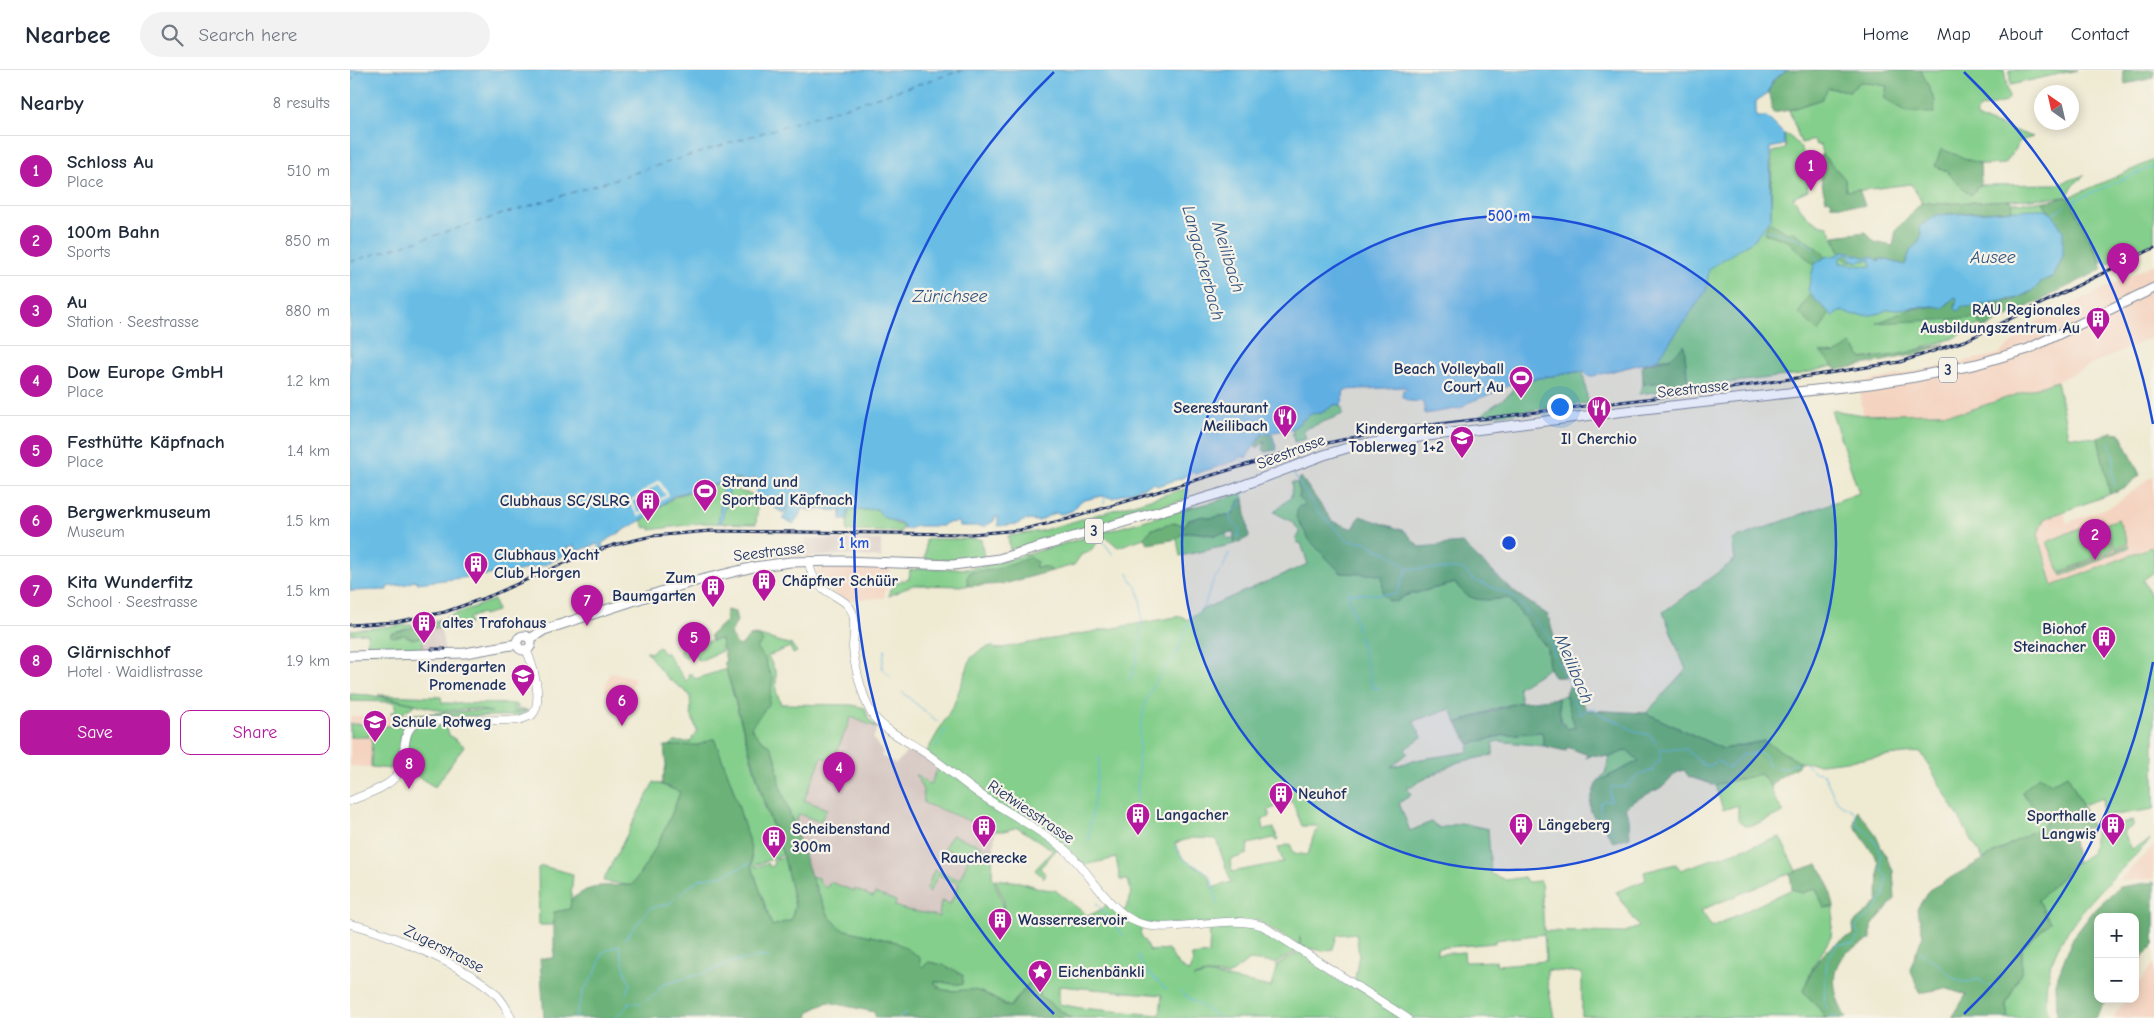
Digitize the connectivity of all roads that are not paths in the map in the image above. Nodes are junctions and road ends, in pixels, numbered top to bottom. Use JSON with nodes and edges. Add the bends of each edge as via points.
{"nodes":[{"id":1,"x":2154,"y":288,"type":"edge"},
{"id":2,"x":809,"y":561,"type":"junction"},
{"id":3,"x":530,"y":639,"type":"junction"},
{"id":4,"x":517,"y":644,"type":"junction"},
{"id":5,"x":526,"y":649,"type":"junction"},
{"id":6,"x":350,"y":656,"type":"edge"},
{"id":7,"x":350,"y":801,"type":"edge"},
{"id":8,"x":350,"y":924,"type":"edge"},
{"id":9,"x":511,"y":1018,"type":"edge"},
{"id":10,"x":1407,"y":1018,"type":"edge"}],
"edges":[{"from":1,"to":2,"type":"main road","name":"Seestrasse","number":"3","via":[[2028,349],[1933,373],[1870,384],[1358,445],[1324,454],[1211,497],[983,562],[953,565]]},
{"from":2,"to":3,"type":"main road","name":"Seestrasse","number":"3","via":[[730,571],[544,630]]},
{"from":2,"to":10,"type":"main road","name":"Rietwiesstrasse","via":[[817,584],[848,606],[852,614],[854,660],[869,708],[877,720],[967,786],[1064,849],[1130,919],[1152,926],[1236,922],[1263,926]]},
{"from":3,"to":4,"type":"main road","via":[[523,636]]},
{"from":3,"to":5,"type":"main road","via":[[531,645]]},
{"from":4,"to":5,"type":"main road","via":[[520,649]]},
{"from":4,"to":6,"type":"main road","via":[[466,653]]},
{"from":5,"to":7,"type":"main road","via":[[532,663],[538,700],[532,715],[519,720],[418,721],[408,732],[398,775]]},
{"from":8,"to":9,"type":"main road","name":"Zugerstrasse","via":[[394,939],[474,979],[500,999]]}]}
